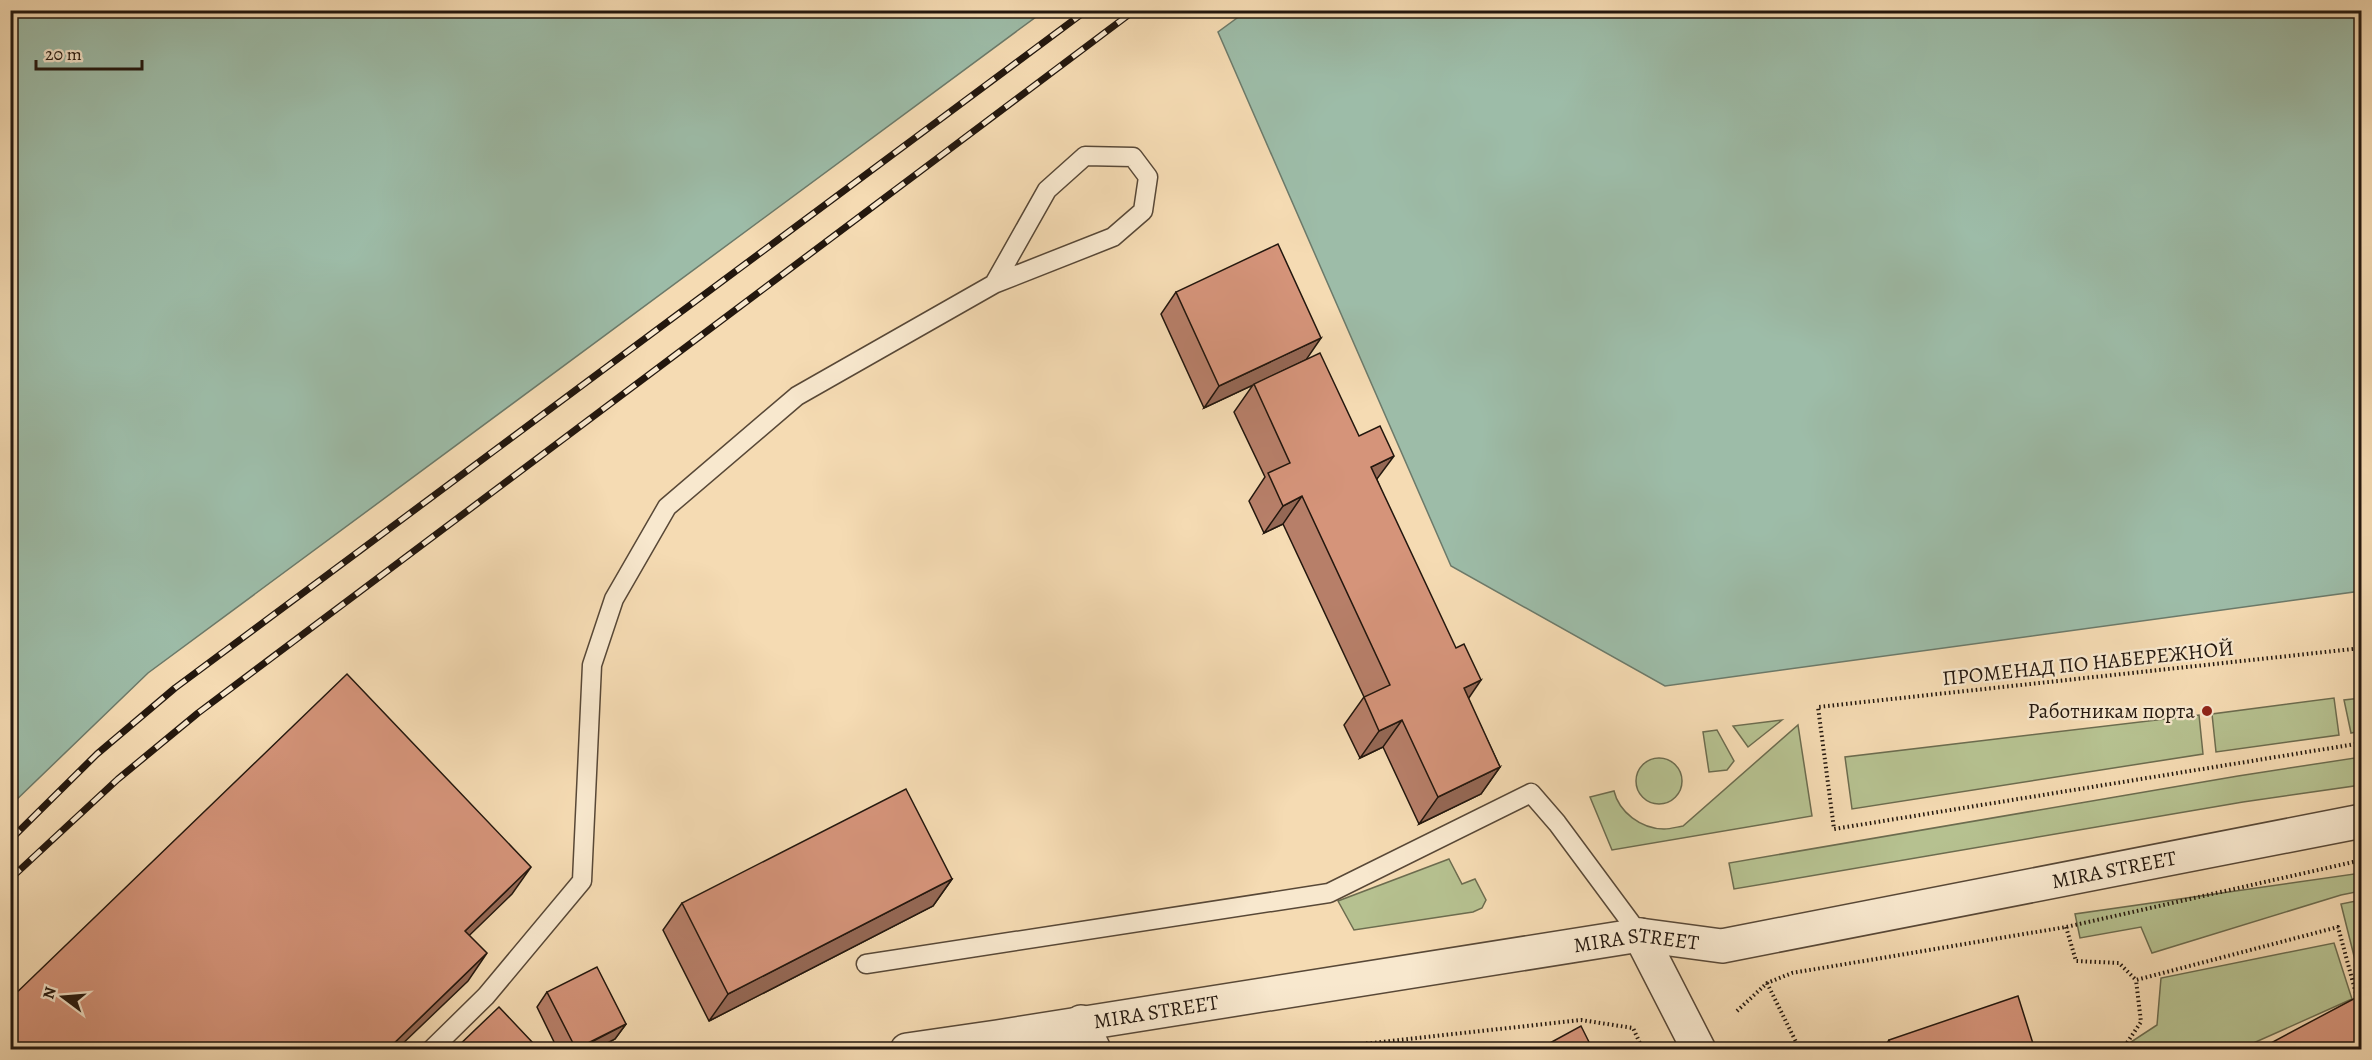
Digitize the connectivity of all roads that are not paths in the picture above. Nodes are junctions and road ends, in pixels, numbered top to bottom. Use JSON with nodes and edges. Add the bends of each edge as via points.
{"nodes":[{"id":1,"x":994,"y":284,"type":"junction"},
{"id":2,"x":2361,"y":821,"type":"edge"},
{"id":3,"x":1640,"y":935,"type":"junction"},
{"id":4,"x":866,"y":964,"type":"dead end"},
{"id":5,"x":1088,"y":1036,"type":"edge"},
{"id":6,"x":431,"y":1050,"type":"edge"},
{"id":7,"x":907,"y":1050,"type":"edge"},
{"id":8,"x":1699,"y":1050,"type":"edge"}],
"edges":[{"from":1,"to":1,"type":"lane","via":[[1047,190],[1085,156],[1133,157],[1148,177],[1143,210],[1113,237]]},
{"from":1,"to":6,"type":"lane","via":[[797,396],[667,507],[614,599],[592,664],[582,881],[486,996]]},
{"from":2,"to":3,"type":"street","name":"MIRA STREET","via":[[1722,946]]},
{"from":3,"to":4,"type":"lane","via":[[1531,793],[1329,893]]},
{"from":3,"to":5,"type":"street","name":"MIRA STREET"},
{"from":3,"to":8,"type":"street"},
{"from":5,"to":7,"type":"street","name":"MIRA STREET","via":[[997,1037]]}]}
